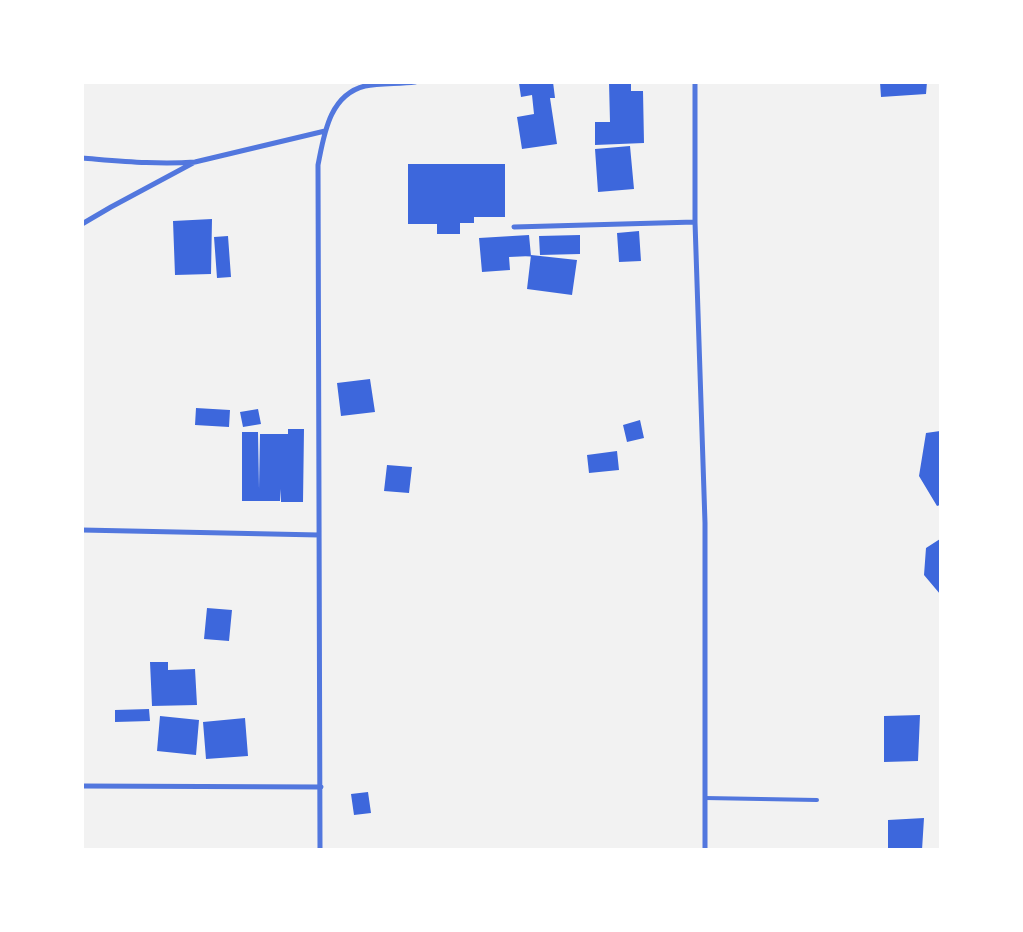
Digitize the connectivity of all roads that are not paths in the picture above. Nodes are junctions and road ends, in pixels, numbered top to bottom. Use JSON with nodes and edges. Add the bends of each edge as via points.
{"nodes":[{"id":1,"x":415,"y":82,"type":"edge"},
{"id":2,"x":695,"y":82,"type":"edge"},
{"id":3,"x":325,"y":132,"type":"junction"},
{"id":4,"x":82,"y":158,"type":"edge"},
{"id":5,"x":195,"y":162,"type":"junction"},
{"id":6,"x":695,"y":222,"type":"junction"},
{"id":7,"x":82,"y":224,"type":"edge"},
{"id":8,"x":514,"y":227,"type":"dead end"},
{"id":9,"x":82,"y":530,"type":"edge"},
{"id":10,"x":319,"y":535,"type":"junction"},
{"id":11,"x":82,"y":786,"type":"edge"},
{"id":12,"x":321,"y":788,"type":"junction"},
{"id":13,"x":705,"y":798,"type":"junction"},
{"id":14,"x":817,"y":800,"type":"dead end"},
{"id":15,"x":320,"y":850,"type":"edge"},
{"id":16,"x":705,"y":850,"type":"edge"}],
"edges":[{"from":1,"to":3,"type":"street","via":[[364,86],[351,92],[341,98]]},
{"from":2,"to":6,"type":"street"},
{"from":3,"to":5,"type":"street"},
{"from":3,"to":10,"type":"street","via":[[318,165]]},
{"from":4,"to":5,"type":"street","via":[[176,164]]},
{"from":5,"to":7,"type":"street"},
{"from":6,"to":8,"type":"street"},
{"from":6,"to":13,"type":"street","via":[[705,523]]},
{"from":9,"to":10,"type":"street"},
{"from":10,"to":12,"type":"street"},
{"from":11,"to":12,"type":"street"},
{"from":12,"to":15,"type":"street"},
{"from":13,"to":14,"type":"lane"},
{"from":13,"to":16,"type":"street"}]}
